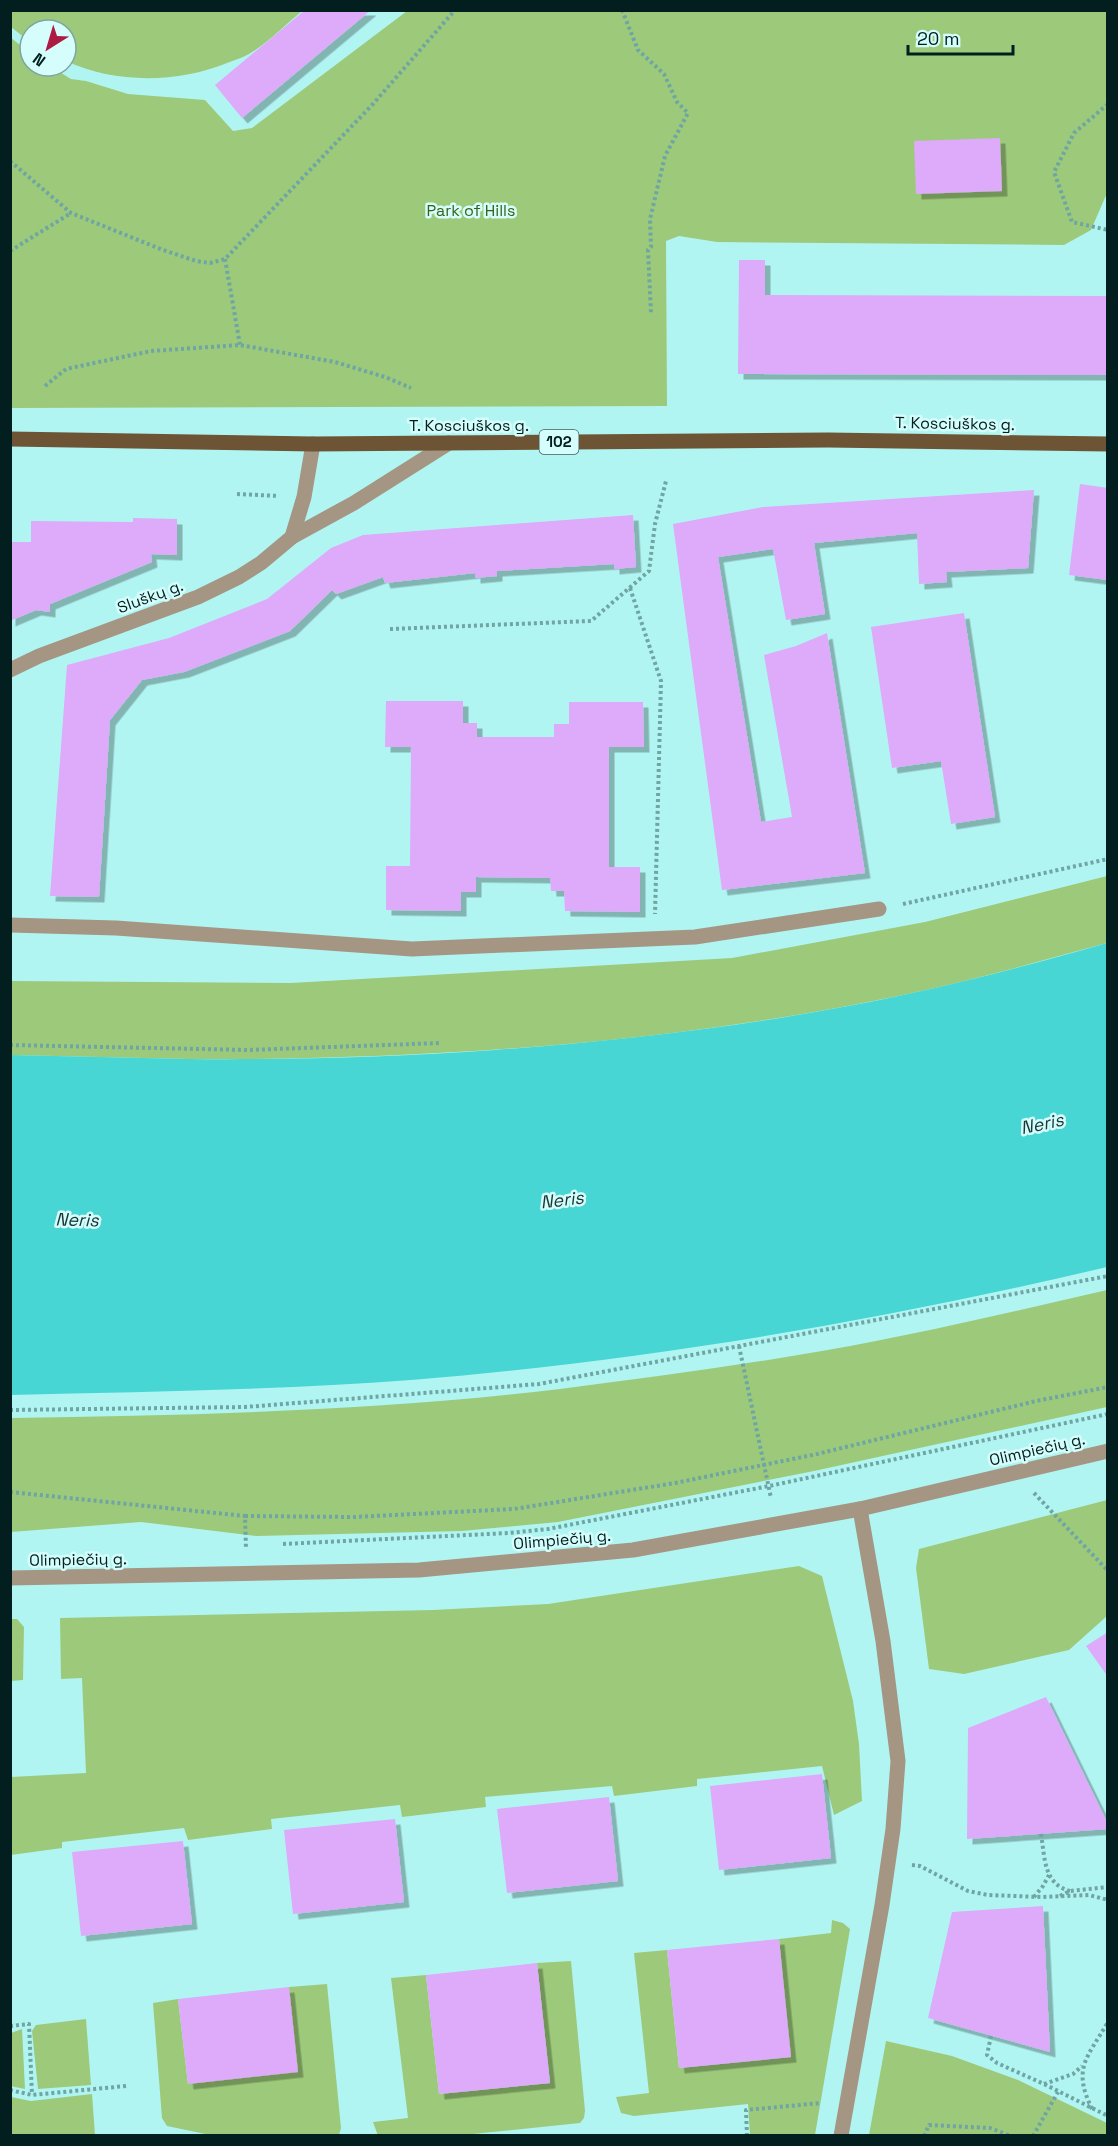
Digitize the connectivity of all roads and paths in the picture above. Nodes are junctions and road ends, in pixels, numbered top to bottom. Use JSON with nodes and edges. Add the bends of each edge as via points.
{"nodes":[{"id":1,"x":455,"y":10,"type":"edge"},
{"id":2,"x":622,"y":10,"type":"edge"},
{"id":3,"x":1107,"y":104,"type":"edge"},
{"id":4,"x":10,"y":161,"type":"edge"},
{"id":5,"x":71,"y":213,"type":"junction"},
{"id":6,"x":1107,"y":230,"type":"edge"},
{"id":7,"x":10,"y":251,"type":"edge"},
{"id":8,"x":225,"y":259,"type":"junction"},
{"id":9,"x":651,"y":313,"type":"dead end"},
{"id":10,"x":240,"y":345,"type":"junction"},
{"id":11,"x":45,"y":386,"type":"dead end"},
{"id":12,"x":411,"y":388,"type":"dead end"},
{"id":13,"x":10,"y":439,"type":"edge"},
{"id":14,"x":449,"y":443,"type":"junction"},
{"id":15,"x":313,"y":444,"type":"junction"},
{"id":16,"x":1107,"y":444,"type":"edge"},
{"id":17,"x":666,"y":481,"type":"dead end"},
{"id":18,"x":292,"y":537,"type":"junction"},
{"id":19,"x":629,"y":588,"type":"junction"},
{"id":20,"x":390,"y":629,"type":"dead end"},
{"id":21,"x":10,"y":670,"type":"edge"},
{"id":22,"x":1107,"y":859,"type":"edge"},
{"id":23,"x":879,"y":909,"type":"joint"},
{"id":24,"x":10,"y":925,"type":"edge"},
{"id":25,"x":654,"y":939,"type":"junction"},
{"id":26,"x":441,"y":1043,"type":"dead end"},
{"id":27,"x":10,"y":1045,"type":"edge"},
{"id":28,"x":1107,"y":1276,"type":"edge"},
{"id":29,"x":739,"y":1346,"type":"junction"},
{"id":30,"x":1107,"y":1387,"type":"edge"},
{"id":31,"x":10,"y":1410,"type":"edge"},
{"id":32,"x":1107,"y":1414,"type":"edge"},
{"id":33,"x":1107,"y":1451,"type":"edge"},
{"id":34,"x":765,"y":1464,"type":"junction"},
{"id":35,"x":1014,"y":1473,"type":"junction"},
{"id":36,"x":769,"y":1486,"type":"junction"},
{"id":37,"x":10,"y":1492,"type":"edge"},
{"id":38,"x":860,"y":1509,"type":"junction"},
{"id":39,"x":245,"y":1516,"type":"junction"},
{"id":40,"x":775,"y":1526,"type":"junction"},
{"id":41,"x":282,"y":1544,"type":"dead end"},
{"id":42,"x":258,"y":1545,"type":"dead end"},
{"id":43,"x":1107,"y":1571,"type":"edge"},
{"id":44,"x":10,"y":1578,"type":"edge"},
{"id":45,"x":1041,"y":1834,"type":"dead end"},
{"id":46,"x":920,"y":1866,"type":"dead end"},
{"id":47,"x":1049,"y":1875,"type":"junction"},
{"id":48,"x":1107,"y":1887,"type":"edge"},
{"id":49,"x":1070,"y":1891,"type":"junction"},
{"id":50,"x":1060,"y":1896,"type":"junction"},
{"id":51,"x":1034,"y":1897,"type":"junction"},
{"id":52,"x":1107,"y":1900,"type":"edge"},
{"id":53,"x":1107,"y":2022,"type":"edge"},
{"id":54,"x":10,"y":2026,"type":"edge"},
{"id":55,"x":991,"y":2036,"type":"dead end"},
{"id":56,"x":1083,"y":2066,"type":"junction"},
{"id":57,"x":1044,"y":2084,"type":"junction"},
{"id":58,"x":126,"y":2086,"type":"dead end"},
{"id":59,"x":10,"y":2090,"type":"edge"},
{"id":60,"x":1058,"y":2092,"type":"junction"},
{"id":61,"x":32,"y":2095,"type":"junction"},
{"id":62,"x":847,"y":2101,"type":"junction"},
{"id":63,"x":1093,"y":2109,"type":"junction"},
{"id":64,"x":1107,"y":2116,"type":"edge"},
{"id":65,"x":747,"y":2136,"type":"edge"},
{"id":66,"x":841,"y":2136,"type":"edge"},
{"id":67,"x":924,"y":2136,"type":"edge"},
{"id":68,"x":1011,"y":2136,"type":"edge"},
{"id":69,"x":1033,"y":2136,"type":"edge"}],
"edges":[{"from":1,"to":8,"type":"path","via":[[373,104]]},
{"from":2,"to":9,"type":"path","via":[[638,50],[664,74],[677,102],[688,113],[665,156],[650,219]]},
{"from":3,"to":6,"type":"path","via":[[1074,133],[1054,172],[1072,222]]},
{"from":4,"to":5,"type":"path"},
{"from":5,"to":7,"type":"path"},
{"from":5,"to":8,"type":"path","via":[[196,261]]},
{"from":8,"to":10,"type":"path"},
{"from":10,"to":11,"type":"path","via":[[151,351],[66,369]]},
{"from":10,"to":12,"type":"path","via":[[335,362]]},
{"from":13,"to":15,"type":"main road","name":"T. Kosciuškos g.","number":"102"},
{"from":14,"to":15,"type":"main road","name":"T. Kosciuškos g.","number":"102"},
{"from":14,"to":16,"type":"main road","name":"T. Kosciuškos g.","number":"102","via":[[828,440]]},
{"from":14,"to":18,"type":"street","name":"Sluškų g."},
{"from":15,"to":18,"type":"street"},
{"from":17,"to":19,"type":"path","via":[[649,571]]},
{"from":18,"to":21,"type":"street","name":"Sluškų g.","via":[[261,563],[198,597]]},
{"from":19,"to":20,"type":"path","via":[[591,621]]},
{"from":19,"to":25,"type":"path","via":[[661,681]]},
{"from":22,"to":23,"type":"path"},
{"from":23,"to":25,"type":"street","via":[[695,937]]},
{"from":24,"to":25,"type":"street","via":[[116,928],[412,949]]},
{"from":26,"to":27,"type":"path","via":[[248,1050]]},
{"from":28,"to":29,"type":"path"},
{"from":29,"to":31,"type":"path","via":[[539,1384],[245,1407]]},
{"from":29,"to":34,"type":"path"},
{"from":30,"to":34,"type":"path"},
{"from":32,"to":36,"type":"path"},
{"from":33,"to":35,"type":"street","name":"Olimpiečių g."},
{"from":34,"to":36,"type":"path"},
{"from":34,"to":39,"type":"path","via":[[514,1509],[354,1517]]},
{"from":35,"to":38,"type":"street","name":"Olimpiečių g."},
{"from":35,"to":43,"type":"path"},
{"from":36,"to":40,"type":"path"},
{"from":36,"to":41,"type":"path","via":[[548,1529]]},
{"from":37,"to":39,"type":"path"},
{"from":38,"to":40,"type":"street","name":"Olimpiečių g."},
{"from":38,"to":62,"type":"street","via":[[883,1641],[898,1761],[893,1829]]},
{"from":39,"to":42,"type":"path","via":[[246,1546]]},
{"from":40,"to":44,"type":"street","name":"Olimpiečių g.","via":[[633,1550],[419,1570]]},
{"from":45,"to":47,"type":"path"},
{"from":46,"to":51,"type":"path","via":[[968,1891]]},
{"from":47,"to":49,"type":"path","via":[[1058,1887]]},
{"from":47,"to":51,"type":"path"},
{"from":48,"to":49,"type":"path"},
{"from":49,"to":50,"type":"path"},
{"from":50,"to":51,"type":"path"},
{"from":50,"to":52,"type":"path","via":[[1089,1895]]},
{"from":53,"to":56,"type":"path"},
{"from":54,"to":61,"type":"path","via":[[28,2024]]},
{"from":55,"to":57,"type":"path","via":[[987,2055]]},
{"from":56,"to":57,"type":"path"},
{"from":56,"to":63,"type":"path","via":[[1084,2092]]},
{"from":57,"to":60,"type":"path"},
{"from":58,"to":61,"type":"path"},
{"from":59,"to":61,"type":"path"},
{"from":60,"to":63,"type":"path"},
{"from":60,"to":69,"type":"path"},
{"from":62,"to":65,"type":"path","via":[[746,2110]]},
{"from":62,"to":66,"type":"street"},
{"from":63,"to":64,"type":"path"},
{"from":67,"to":68,"type":"path","via":[[929,2125],[990,2128]]}]}
